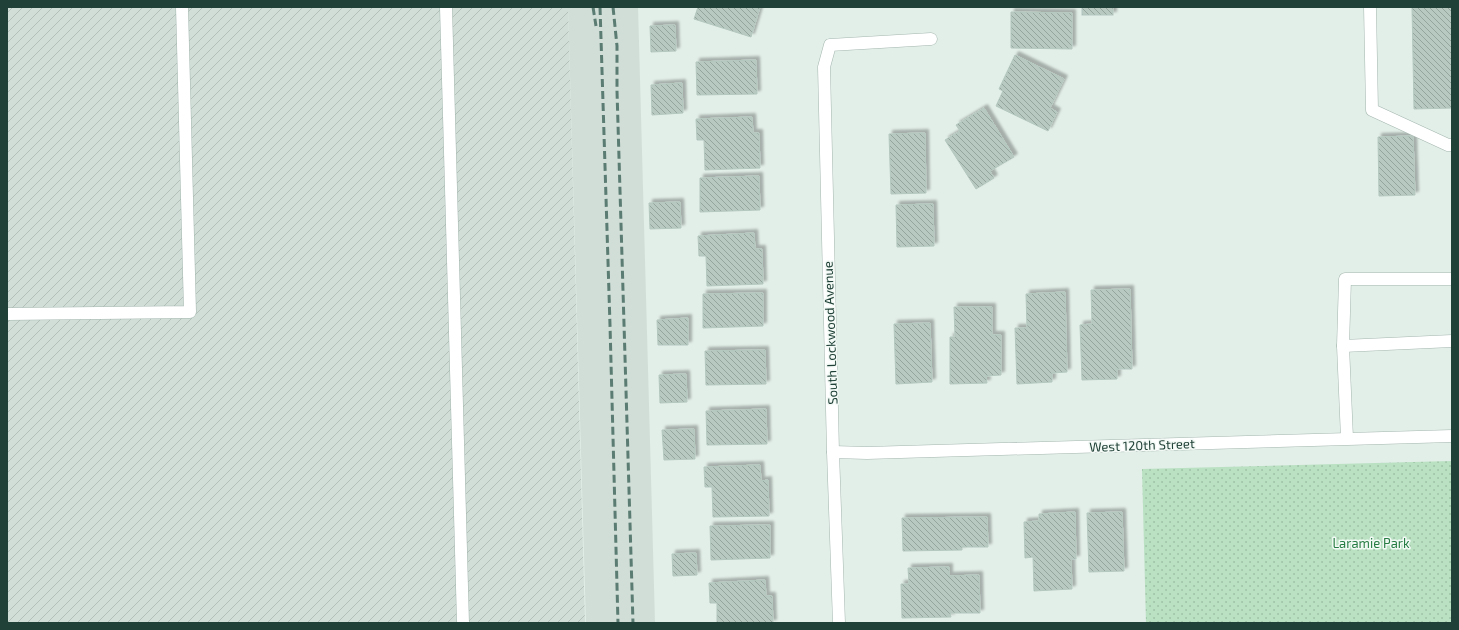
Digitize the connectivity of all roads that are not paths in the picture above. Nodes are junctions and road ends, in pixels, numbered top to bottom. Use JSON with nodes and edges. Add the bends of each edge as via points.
{"nodes":[{"id":1,"x":182,"y":7,"type":"edge"},
{"id":2,"x":446,"y":7,"type":"edge"},
{"id":3,"x":1370,"y":7,"type":"edge"},
{"id":4,"x":931,"y":39,"type":"dead end"},
{"id":5,"x":1452,"y":145,"type":"edge"},
{"id":6,"x":1452,"y":278,"type":"edge"},
{"id":7,"x":7,"y":314,"type":"edge"},
{"id":8,"x":1452,"y":341,"type":"edge"},
{"id":9,"x":1343,"y":346,"type":"junction"},
{"id":10,"x":1452,"y":436,"type":"edge"},
{"id":11,"x":1346,"y":438,"type":"junction"},
{"id":12,"x":833,"y":452,"type":"junction"},
{"id":13,"x":463,"y":623,"type":"edge"},
{"id":14,"x":840,"y":623,"type":"edge"}],
"edges":[{"from":1,"to":7,"type":"street","via":[[190,312]]},
{"from":2,"to":13,"type":"street"},
{"from":3,"to":5,"type":"street","via":[[1372,110]]},
{"from":4,"to":12,"type":"street","name":"South Lockwood Avenue","via":[[830,45],[824,67]]},
{"from":6,"to":9,"type":"street","via":[[1345,279]]},
{"from":8,"to":9,"type":"street"},
{"from":9,"to":11,"type":"street"},
{"from":10,"to":11,"type":"street","name":"West 120th Street"},
{"from":11,"to":12,"type":"street","name":"West 120th Street"},
{"from":12,"to":14,"type":"street","name":"South Lockwood Avenue"}]}
